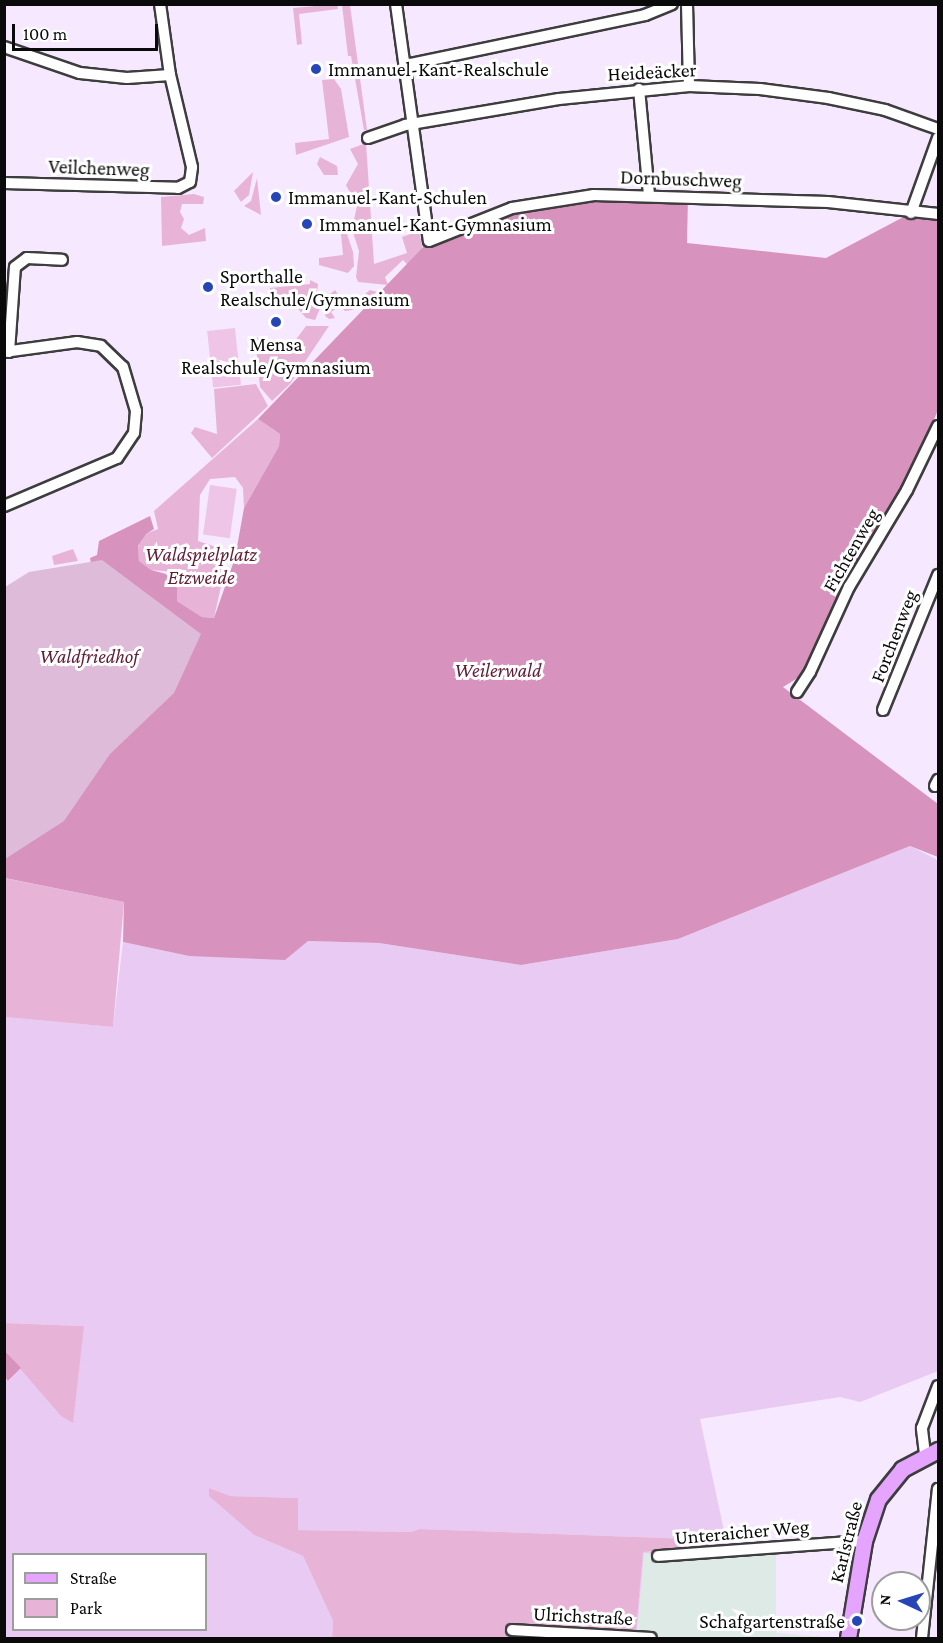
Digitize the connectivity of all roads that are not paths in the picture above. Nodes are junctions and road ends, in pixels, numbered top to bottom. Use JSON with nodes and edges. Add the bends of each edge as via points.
{"nodes":[{"id":1,"x":160,"y":4,"type":"edge"},
{"id":2,"x":396,"y":4,"type":"edge"},
{"id":3,"x":672,"y":4,"type":"edge"},
{"id":4,"x":687,"y":4,"type":"edge"},
{"id":5,"x":4,"y":47,"type":"edge"},
{"id":6,"x":406,"y":66,"type":"junction"},
{"id":7,"x":170,"y":75,"type":"junction"},
{"id":8,"x":689,"y":86,"type":"junction"},
{"id":9,"x":639,"y":89,"type":"junction"},
{"id":10,"x":414,"y":124,"type":"junction"},
{"id":11,"x":939,"y":129,"type":"edge"},
{"id":12,"x":368,"y":138,"type":"dead end"},
{"id":13,"x":939,"y":138,"type":"edge"},
{"id":14,"x":4,"y":183,"type":"edge"},
{"id":15,"x":649,"y":195,"type":"junction"},
{"id":16,"x":911,"y":213,"type":"junction"},
{"id":17,"x":939,"y":214,"type":"edge"},
{"id":18,"x":62,"y":260,"type":"dead end"},
{"id":19,"x":7,"y":352,"type":"edge"},
{"id":20,"x":939,"y":426,"type":"edge"},
{"id":21,"x":4,"y":506,"type":"edge"},
{"id":22,"x":939,"y":575,"type":"edge"},
{"id":23,"x":797,"y":692,"type":"dead end"},
{"id":24,"x":883,"y":711,"type":"dead end"},
{"id":25,"x":939,"y":1386,"type":"edge"},
{"id":26,"x":932,"y":1452,"type":"edge"},
{"id":27,"x":939,"y":1489,"type":"edge"},
{"id":28,"x":864,"y":1541,"type":"junction"},
{"id":29,"x":658,"y":1556,"type":"dead end"},
{"id":30,"x":512,"y":1630,"type":"dead end"},
{"id":31,"x":651,"y":1638,"type":"edge"},
{"id":32,"x":848,"y":1638,"type":"edge"},
{"id":33,"x":922,"y":1638,"type":"edge"}],
"edges":[{"from":1,"to":7,"type":"street"},
{"from":2,"to":6,"type":"street"},
{"from":3,"to":6,"type":"street","via":[[645,15]]},
{"from":4,"to":8,"type":"street"},
{"from":5,"to":7,"type":"street","via":[[80,73],[127,78]]},
{"from":6,"to":10,"type":"street"},
{"from":7,"to":14,"type":"street","name":"Veilchenweg","via":[[192,167],[190,182],[178,188]]},
{"from":8,"to":9,"type":"street","name":"Heideäcker"},
{"from":8,"to":11,"type":"street","name":"Heideäcker","via":[[817,96],[879,109]]},
{"from":9,"to":10,"type":"street","name":"Heideäcker"},
{"from":9,"to":15,"type":"street"},
{"from":10,"to":12,"type":"street","name":"Heideäcker"},
{"from":10,"to":15,"type":"street","name":"Dornbuschweg","via":[[429,240],[530,203],[577,196]]},
{"from":13,"to":16,"type":"street"},
{"from":15,"to":16,"type":"street","name":"Dornbuschweg","via":[[828,202]]},
{"from":16,"to":17,"type":"street","name":"Dornbuschweg"},
{"from":18,"to":19,"type":"street","via":[[27,258],[15,267]]},
{"from":19,"to":21,"type":"street","via":[[77,342],[101,346],[123,367],[133,392],[136,420],[127,449],[117,458]]},
{"from":20,"to":23,"type":"street","name":"Fichtenweg","via":[[849,587]]},
{"from":22,"to":24,"type":"street","name":"Forchenweg"},
{"from":25,"to":26,"type":"street","via":[[922,1428]]},
{"from":26,"to":28,"type":"main road","name":"Karlstraße","via":[[902,1469],[882,1491]]},
{"from":27,"to":33,"type":"street"},
{"from":28,"to":29,"type":"street","name":"Unteraicher Weg"},
{"from":28,"to":32,"type":"main road","name":"Karlstraße"},
{"from":30,"to":31,"type":"street","name":"Ulrichstraße"}]}
